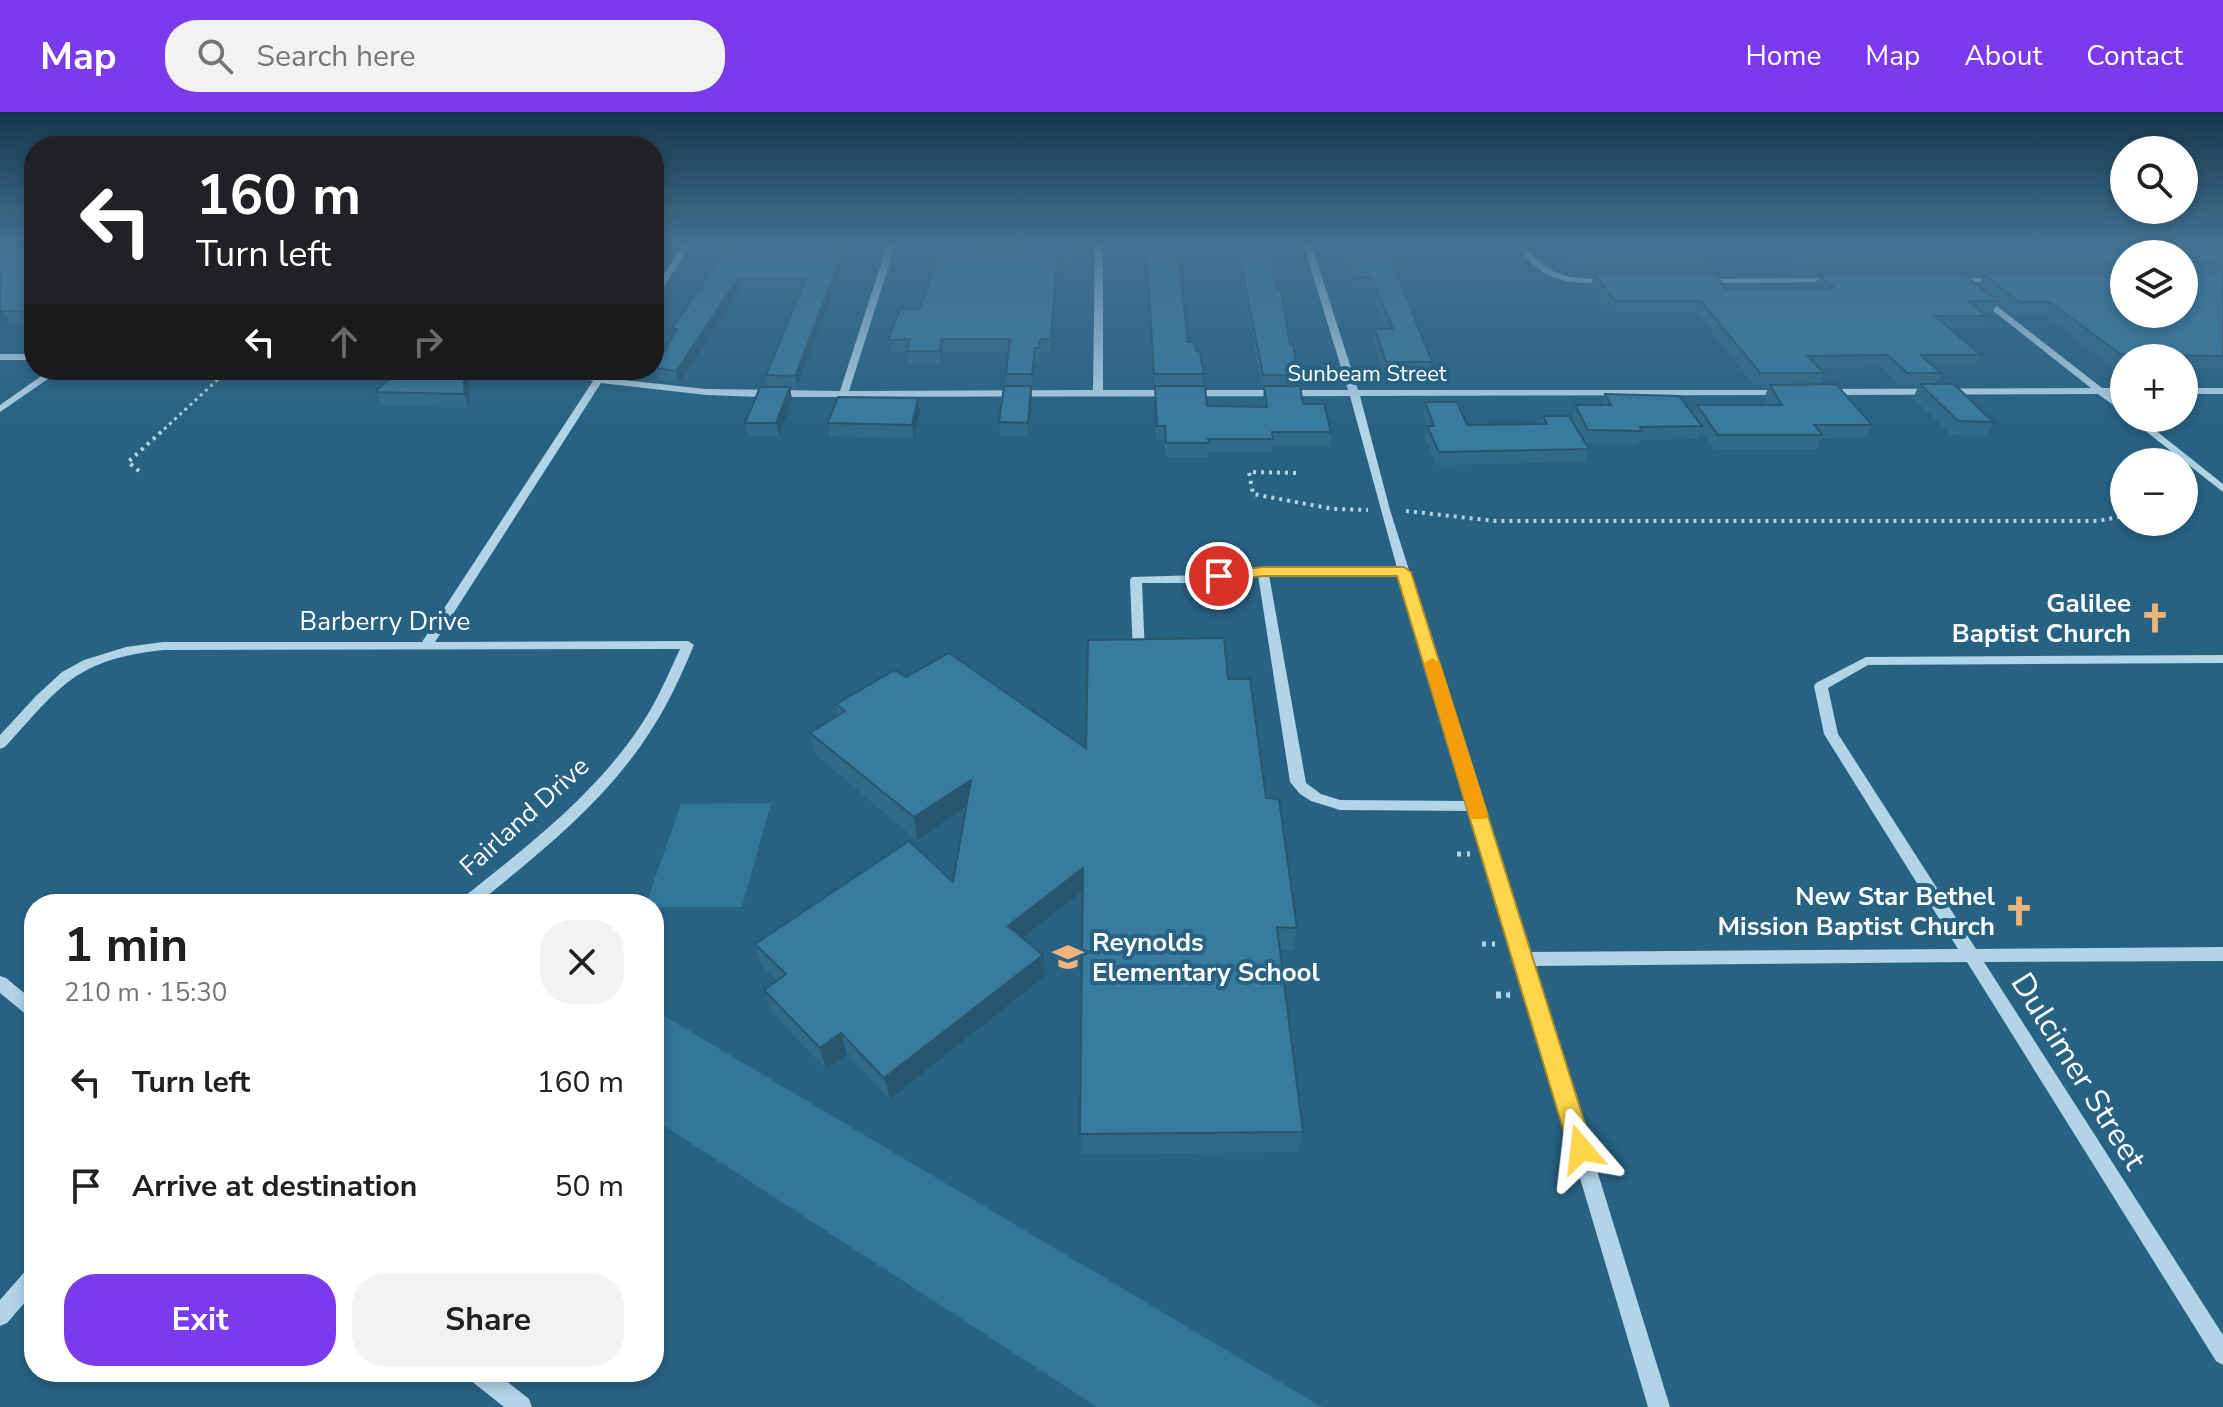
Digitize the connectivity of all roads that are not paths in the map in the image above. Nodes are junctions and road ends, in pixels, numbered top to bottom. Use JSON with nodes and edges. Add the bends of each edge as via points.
{"nodes":[{"id":1,"x":873,"y":303,"type":"edge"},
{"id":2,"x":1099,"y":303,"type":"edge"},
{"id":3,"x":1326,"y":303,"type":"edge"},
{"id":4,"x":1990,"y":303,"type":"edge"},
{"id":5,"x":0,"y":357,"type":"edge"},
{"id":6,"x":24,"y":357,"type":"edge"},
{"id":7,"x":42,"y":380,"type":"edge"},
{"id":8,"x":599,"y":380,"type":"edge"},
{"id":9,"x":633,"y":380,"type":"edge"},
{"id":10,"x":2100,"y":391,"type":"junction"},
{"id":11,"x":2110,"y":391,"type":"edge"},
{"id":12,"x":2198,"y":391,"type":"edge"},
{"id":13,"x":2223,"y":391,"type":"edge"},
{"id":14,"x":1798,"y":392,"type":"edge"},
{"id":15,"x":1814,"y":392,"type":"edge"},
{"id":16,"x":1098,"y":393,"type":"junction"},
{"id":17,"x":1354,"y":393,"type":"junction"},
{"id":18,"x":843,"y":395,"type":"junction"},
{"id":19,"x":2110,"y":399,"type":"edge"},
{"id":20,"x":0,"y":409,"type":"edge"},
{"id":21,"x":2152,"y":432,"type":"edge"},
{"id":22,"x":2223,"y":489,"type":"edge"},
{"id":23,"x":1263,"y":571,"type":"junction"},
{"id":24,"x":1404,"y":572,"type":"junction"},
{"id":25,"x":426,"y":645,"type":"junction"},
{"id":26,"x":688,"y":645,"type":"joint"},
{"id":27,"x":1139,"y":656,"type":"edge"},
{"id":28,"x":2223,"y":659,"type":"edge"},
{"id":29,"x":0,"y":744,"type":"edge"},
{"id":30,"x":1476,"y":806,"type":"junction"},
{"id":31,"x":478,"y":894,"type":"edge"},
{"id":32,"x":2223,"y":954,"type":"edge"},
{"id":33,"x":1969,"y":955,"type":"junction"},
{"id":34,"x":1524,"y":959,"type":"junction"},
{"id":35,"x":0,"y":983,"type":"edge"},
{"id":36,"x":24,"y":1003,"type":"edge"},
{"id":37,"x":24,"y":1288,"type":"edge"},
{"id":38,"x":0,"y":1316,"type":"edge"},
{"id":39,"x":2223,"y":1354,"type":"edge"},
{"id":40,"x":490,"y":1382,"type":"edge"},
{"id":41,"x":521,"y":1407,"type":"edge"},
{"id":42,"x":1659,"y":1407,"type":"edge"}],
"edges":[{"from":1,"to":18,"type":"street"},
{"from":2,"to":16,"type":"street"},
{"from":3,"to":17,"type":"street"},
{"from":4,"to":10,"type":"street"},
{"from":5,"to":6,"type":"street"},
{"from":7,"to":20,"type":"street"},
{"from":8,"to":25,"type":"street"},
{"from":9,"to":18,"type":"street","name":"Sunbeam Street","via":[[706,392]]},
{"from":10,"to":11,"type":"street"},
{"from":10,"to":15,"type":"street"},
{"from":10,"to":19,"type":"street"},
{"from":12,"to":13,"type":"street"},
{"from":14,"to":17,"type":"street","name":"Sunbeam Street"},
{"from":16,"to":17,"type":"street","name":"Sunbeam Street"},
{"from":16,"to":18,"type":"street","name":"Sunbeam Street"},
{"from":17,"to":24,"type":"street"},
{"from":21,"to":22,"type":"street"},
{"from":23,"to":24,"type":"street"},
{"from":23,"to":27,"type":"street","via":[[1136,580]]},
{"from":23,"to":30,"type":"street","via":[[1301,789],[1340,805]]},
{"from":24,"to":30,"type":"street"},
{"from":25,"to":26,"type":"street","name":"Barberry Drive"},
{"from":25,"to":29,"type":"street","name":"Barberry Drive","via":[[163,646],[111,655],[69,673]]},
{"from":26,"to":31,"type":"street","name":"Fairland Drive","via":[[659,711],[596,794]]},
{"from":28,"to":33,"type":"street","name":"Dulcimer Street","via":[[1866,661],[1821,686],[1831,734]]},
{"from":30,"to":34,"type":"street"},
{"from":32,"to":33,"type":"street"},
{"from":33,"to":34,"type":"street"},
{"from":33,"to":39,"type":"street","name":"Dulcimer Street"},
{"from":34,"to":42,"type":"street"},
{"from":35,"to":36,"type":"street"},
{"from":37,"to":38,"type":"street"},
{"from":40,"to":41,"type":"street"}]}
